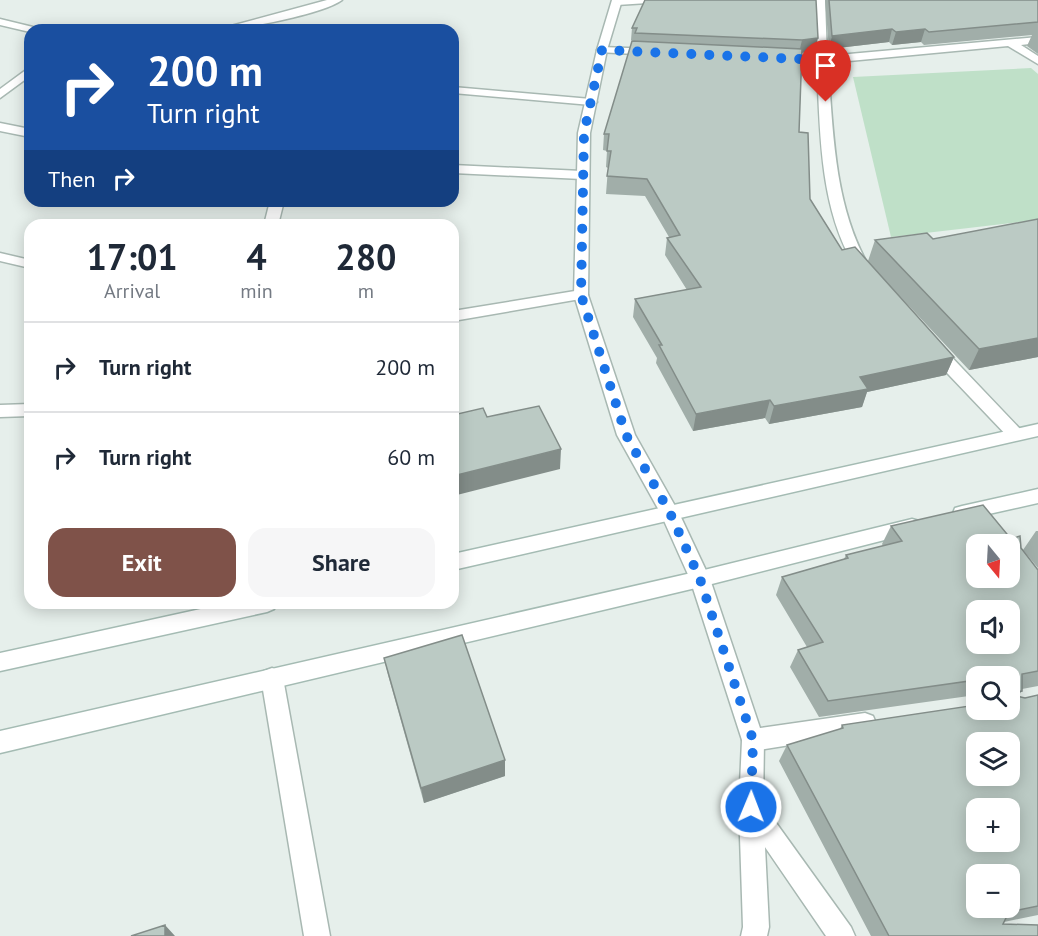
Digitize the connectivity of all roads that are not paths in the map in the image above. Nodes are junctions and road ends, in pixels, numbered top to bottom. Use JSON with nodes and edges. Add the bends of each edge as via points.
{"nodes":[{"id":1,"x":337,"y":0,"type":"edge"},
{"id":2,"x":648,"y":0,"type":"edge"},
{"id":3,"x":820,"y":0,"type":"edge"},
{"id":4,"x":617,"y":1,"type":"edge"},
{"id":5,"x":0,"y":22,"type":"edge"},
{"id":6,"x":250,"y":24,"type":"edge"},
{"id":7,"x":24,"y":28,"type":"edge"},
{"id":8,"x":1038,"y":40,"type":"edge"},
{"id":9,"x":1011,"y":43,"type":"junction"},
{"id":10,"x":602,"y":50,"type":"junction"},
{"id":11,"x":660,"y":52,"type":"edge"},
{"id":12,"x":764,"y":57,"type":"edge"},
{"id":13,"x":822,"y":60,"type":"junction"},
{"id":14,"x":1038,"y":61,"type":"edge"},
{"id":15,"x":24,"y":75,"type":"edge"},
{"id":16,"x":459,"y":91,"type":"edge"},
{"id":17,"x":0,"y":95,"type":"edge"},
{"id":18,"x":591,"y":102,"type":"junction"},
{"id":19,"x":0,"y":127,"type":"edge"},
{"id":20,"x":24,"y":132,"type":"edge"},
{"id":21,"x":459,"y":170,"type":"edge"},
{"id":22,"x":582,"y":175,"type":"junction"},
{"id":23,"x":876,"y":254,"type":"edge"},
{"id":24,"x":0,"y":257,"type":"edge"},
{"id":25,"x":853,"y":257,"type":"junction"},
{"id":26,"x":24,"y":263,"type":"edge"},
{"id":27,"x":876,"y":283,"type":"edge"},
{"id":28,"x":581,"y":295,"type":"junction"},
{"id":29,"x":459,"y":315,"type":"edge"},
{"id":30,"x":921,"y":335,"type":"edge"},
{"id":31,"x":0,"y":411,"type":"edge"},
{"id":32,"x":24,"y":411,"type":"edge"},
{"id":33,"x":1038,"y":430,"type":"edge"},
{"id":34,"x":1016,"y":435,"type":"junction"},
{"id":35,"x":1038,"y":496,"type":"edge"},
{"id":36,"x":975,"y":510,"type":"junction"},
{"id":37,"x":670,"y":513,"type":"junction"},
{"id":38,"x":989,"y":527,"type":"edge"},
{"id":39,"x":459,"y":561,"type":"edge"},
{"id":40,"x":700,"y":579,"type":"junction"},
{"id":41,"x":240,"y":609,"type":"edge"},
{"id":42,"x":0,"y":662,"type":"edge"},
{"id":43,"x":272,"y":678,"type":"junction"},
{"id":44,"x":882,"y":721,"type":"edge"},
{"id":45,"x":753,"y":740,"type":"junction"},
{"id":46,"x":0,"y":742,"type":"edge"},
{"id":47,"x":751,"y":807,"type":"junction"},
{"id":48,"x":317,"y":936,"type":"edge"},
{"id":49,"x":754,"y":936,"type":"edge"},
{"id":50,"x":842,"y":936,"type":"edge"}],
"edges":[{"from":1,"to":6,"type":"street"},
{"from":2,"to":4,"type":"street"},
{"from":3,"to":13,"type":"street"},
{"from":4,"to":10,"type":"street"},
{"from":5,"to":7,"type":"street"},
{"from":8,"to":9,"type":"street"},
{"from":9,"to":13,"type":"street"},
{"from":9,"to":14,"type":"street"},
{"from":10,"to":11,"type":"street"},
{"from":10,"to":18,"type":"street"},
{"from":12,"to":13,"type":"street"},
{"from":13,"to":25,"type":"street","via":[[834,186]]},
{"from":15,"to":17,"type":"street"},
{"from":16,"to":18,"type":"street"},
{"from":18,"to":22,"type":"street","via":[[584,133]]},
{"from":19,"to":20,"type":"street"},
{"from":21,"to":22,"type":"street"},
{"from":22,"to":28,"type":"street"},
{"from":23,"to":25,"type":"street"},
{"from":24,"to":26,"type":"street"},
{"from":25,"to":27,"type":"street"},
{"from":28,"to":29,"type":"street"},
{"from":28,"to":37,"type":"street","via":[[626,435]]},
{"from":30,"to":34,"type":"street"},
{"from":31,"to":32,"type":"street"},
{"from":33,"to":34,"type":"street"},
{"from":34,"to":37,"type":"street"},
{"from":35,"to":36,"type":"street"},
{"from":36,"to":38,"type":"street"},
{"from":36,"to":40,"type":"street"},
{"from":37,"to":39,"type":"street"},
{"from":37,"to":40,"type":"street"},
{"from":40,"to":43,"type":"street"},
{"from":40,"to":45,"type":"street"},
{"from":41,"to":42,"type":"street"},
{"from":43,"to":46,"type":"street"},
{"from":43,"to":48,"type":"street"},
{"from":44,"to":45,"type":"street"},
{"from":45,"to":47,"type":"street"},
{"from":47,"to":49,"type":"street"},
{"from":47,"to":50,"type":"street"}]}
